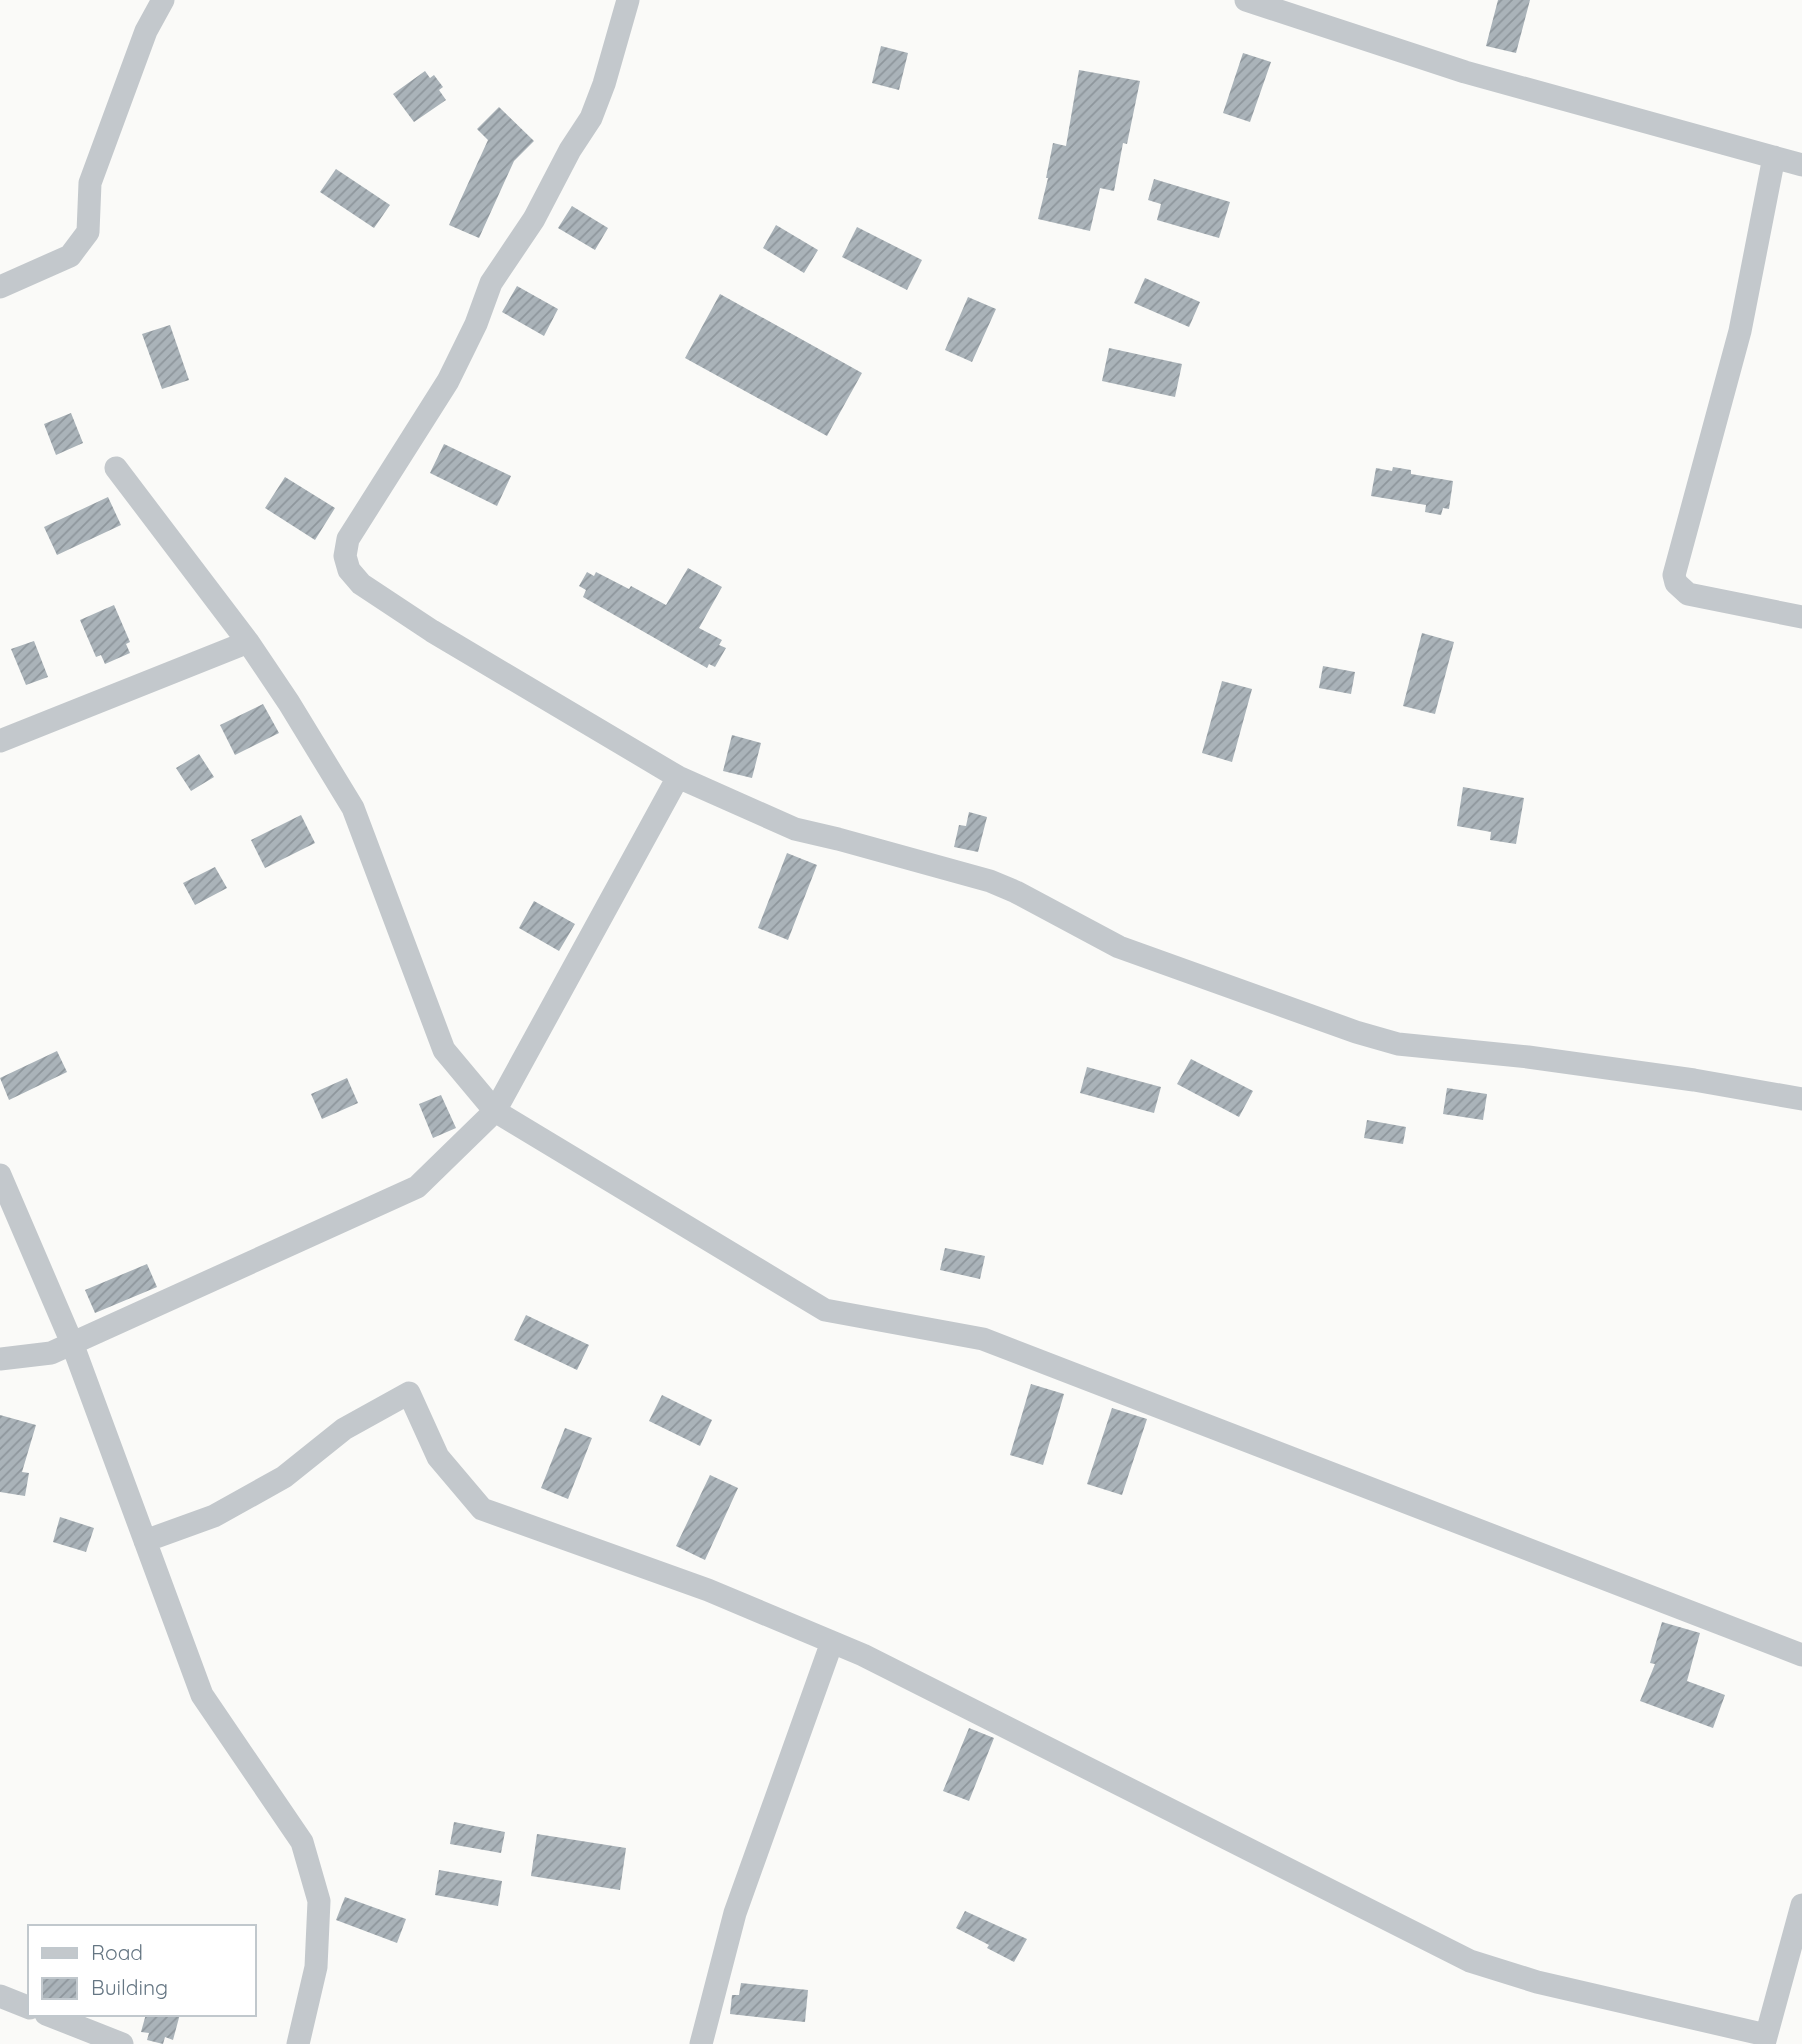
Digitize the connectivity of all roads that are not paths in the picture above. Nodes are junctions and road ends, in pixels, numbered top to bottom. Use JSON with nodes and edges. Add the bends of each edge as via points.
{"nodes":[{"id":1,"x":163,"y":0,"type":"edge"},
{"id":2,"x":628,"y":0,"type":"edge"},
{"id":3,"x":1246,"y":0,"type":"edge"},
{"id":4,"x":1774,"y":157,"type":"junction"},
{"id":5,"x":1802,"y":165,"type":"edge"},
{"id":6,"x":0,"y":287,"type":"edge"},
{"id":7,"x":116,"y":468,"type":"dead end"},
{"id":8,"x":1802,"y":618,"type":"edge"},
{"id":9,"x":248,"y":642,"type":"junction"},
{"id":10,"x":0,"y":741,"type":"edge"},
{"id":11,"x":678,"y":777,"type":"junction"},
{"id":12,"x":1802,"y":1099,"type":"edge"},
{"id":13,"x":495,"y":1111,"type":"junction"},
{"id":14,"x":0,"y":1175,"type":"edge"},
{"id":15,"x":72,"y":1343,"type":"junction"},
{"id":16,"x":0,"y":1359,"type":"edge"},
{"id":17,"x":145,"y":1541,"type":"junction"},
{"id":18,"x":832,"y":1642,"type":"junction"},
{"id":19,"x":1802,"y":1655,"type":"edge"},
{"id":20,"x":1802,"y":1905,"type":"edge"},
{"id":21,"x":0,"y":1996,"type":"edge"},
{"id":22,"x":28,"y":2007,"type":"edge"},
{"id":23,"x":51,"y":2016,"type":"edge"},
{"id":24,"x":1765,"y":2039,"type":"edge"},
{"id":25,"x":122,"y":2044,"type":"edge"},
{"id":26,"x":298,"y":2044,"type":"edge"},
{"id":27,"x":701,"y":2044,"type":"edge"}],
"edges":[{"from":1,"to":6,"type":"street","via":[[146,31],[90,183],[89,232],[70,256]]},
{"from":2,"to":11,"type":"street","via":[[591,118],[534,219],[491,283],[448,381],[348,539],[345,556],[349,570],[379,597]]},
{"from":3,"to":4,"type":"street","via":[[1465,72]]},
{"from":4,"to":5,"type":"street"},
{"from":4,"to":8,"type":"street","via":[[1740,331],[1674,575],[1688,594]]},
{"from":7,"to":9,"type":"street"},
{"from":9,"to":10,"type":"street"},
{"from":9,"to":13,"type":"street","via":[[353,808],[444,1050]]},
{"from":11,"to":12,"type":"street","via":[[795,829],[990,881],[1119,947],[1398,1044],[1528,1057]]},
{"from":11,"to":13,"type":"street"},
{"from":13,"to":15,"type":"street","via":[[417,1186]]},
{"from":13,"to":19,"type":"street","via":[[825,1310],[983,1339]]},
{"from":14,"to":15,"type":"street"},
{"from":15,"to":16,"type":"street","via":[[51,1353]]},
{"from":15,"to":17,"type":"street"},
{"from":17,"to":18,"type":"street","via":[[214,1516],[285,1477],[344,1429],[409,1393],[438,1457],[482,1509],[708,1590]]},
{"from":17,"to":26,"type":"street","via":[[202,1695],[302,1842],[319,1901],[316,1967]]},
{"from":18,"to":24,"type":"street","via":[[1470,1961]]},
{"from":18,"to":27,"type":"street","via":[[735,1913]]},
{"from":20,"to":24,"type":"street"},
{"from":21,"to":22,"type":"street"},
{"from":23,"to":25,"type":"street"}]}
